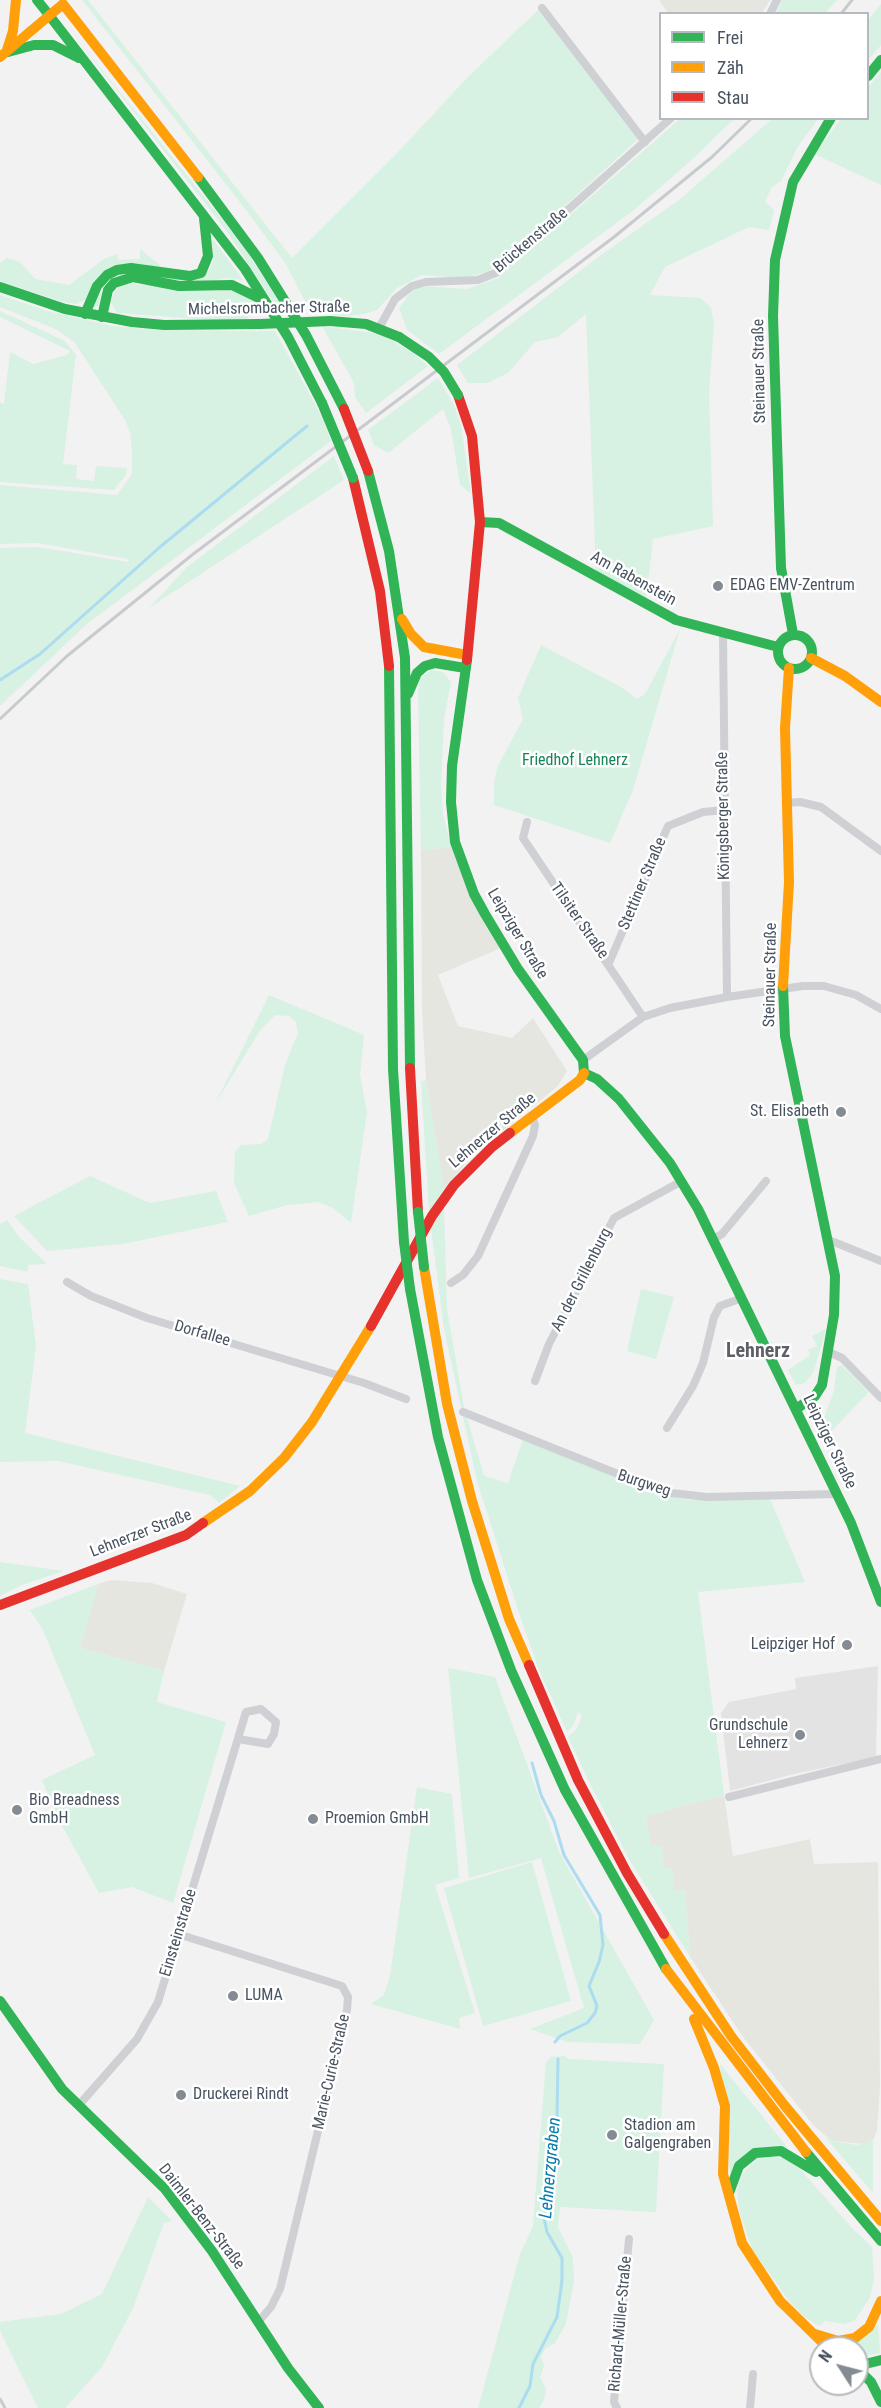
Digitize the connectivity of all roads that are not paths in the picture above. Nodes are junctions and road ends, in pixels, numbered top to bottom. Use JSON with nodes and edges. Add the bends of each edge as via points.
{"nodes":[{"id":1,"x":16,"y":0,"type":"edge"},
{"id":2,"x":37,"y":0,"type":"edge"},
{"id":3,"x":61,"y":2,"type":"edge"},
{"id":4,"x":542,"y":8,"type":"dead end"},
{"id":5,"x":49,"y":15,"type":"junction"},
{"id":6,"x":3,"y":55,"type":"edge"},
{"id":7,"x":83,"y":60,"type":"junction"},
{"id":8,"x":881,"y":60,"type":"edge"},
{"id":9,"x":869,"y":73,"type":"edge"},
{"id":10,"x":669,"y":120,"type":"edge"},
{"id":11,"x":830,"y":120,"type":"edge"},
{"id":12,"x":645,"y":142,"type":"junction"},
{"id":13,"x":204,"y":215,"type":"junction"},
{"id":14,"x":0,"y":287,"type":"edge"},
{"id":15,"x":266,"y":301,"type":"junction"},
{"id":16,"x":85,"y":314,"type":"junction"},
{"id":17,"x":102,"y":317,"type":"junction"},
{"id":18,"x":379,"y":328,"type":"junction"},
{"id":19,"x":480,"y":522,"type":"junction"},
{"id":20,"x":400,"y":614,"type":"junction"},
{"id":21,"x":723,"y":634,"type":"junction"},
{"id":22,"x":793,"y":634,"type":"junction"},
{"id":23,"x":778,"y":647,"type":"junction"},
{"id":24,"x":468,"y":655,"type":"junction"},
{"id":25,"x":811,"y":658,"type":"junction"},
{"id":26,"x":465,"y":668,"type":"junction"},
{"id":27,"x":789,"y":668,"type":"junction"},
{"id":28,"x":406,"y":697,"type":"junction"},
{"id":29,"x":881,"y":702,"type":"edge"},
{"id":30,"x":786,"y":803,"type":"junction"},
{"id":31,"x":724,"y":810,"type":"junction"},
{"id":32,"x":527,"y":822,"type":"dead end"},
{"id":33,"x":881,"y":851,"type":"edge"},
{"id":34,"x":609,"y":963,"type":"junction"},
{"id":35,"x":783,"y":990,"type":"junction"},
{"id":36,"x":727,"y":997,"type":"junction"},
{"id":37,"x":881,"y":1009,"type":"edge"},
{"id":38,"x":643,"y":1017,"type":"junction"},
{"id":39,"x":583,"y":1060,"type":"junction"},
{"id":40,"x":584,"y":1073,"type":"junction"},
{"id":41,"x":532,"y":1116,"type":"junction"},
{"id":42,"x":682,"y":1181,"type":"junction"},
{"id":43,"x":766,"y":1182,"type":"dead end"},
{"id":44,"x":714,"y":1239,"type":"junction"},
{"id":45,"x":829,"y":1240,"type":"junction"},
{"id":46,"x":880,"y":1259,"type":"edge"},
{"id":47,"x":67,"y":1282,"type":"dead end"},
{"id":48,"x":451,"y":1283,"type":"dead end"},
{"id":49,"x":742,"y":1298,"type":"junction"},
{"id":50,"x":829,"y":1352,"type":"junction"},
{"id":51,"x":341,"y":1377,"type":"junction"},
{"id":52,"x":535,"y":1381,"type":"dead end"},
{"id":53,"x":881,"y":1398,"type":"edge"},
{"id":54,"x":406,"y":1399,"type":"dead end"},
{"id":55,"x":796,"y":1409,"type":"junction"},
{"id":56,"x":464,"y":1412,"type":"dead end"},
{"id":57,"x":667,"y":1428,"type":"dead end"},
{"id":58,"x":837,"y":1494,"type":"junction"},
{"id":59,"x":881,"y":1602,"type":"edge"},
{"id":60,"x":0,"y":1605,"type":"edge"},
{"id":61,"x":238,"y":1739,"type":"junction"},
{"id":62,"x":881,"y":1759,"type":"edge"},
{"id":63,"x":729,"y":1797,"type":"dead end"},
{"id":64,"x":178,"y":1934,"type":"junction"},
{"id":65,"x":685,"y":1997,"type":"junction"},
{"id":66,"x":0,"y":2001,"type":"edge"},
{"id":67,"x":79,"y":2105,"type":"junction"},
{"id":68,"x":831,"y":2183,"type":"junction"},
{"id":69,"x":729,"y":2193,"type":"junction"},
{"id":70,"x":881,"y":2221,"type":"edge"},
{"id":71,"x":629,"y":2239,"type":"dead end"},
{"id":72,"x":881,"y":2241,"type":"edge"},
{"id":73,"x":881,"y":2301,"type":"edge"},
{"id":74,"x":259,"y":2321,"type":"junction"},
{"id":75,"x":817,"y":2336,"type":"edge"},
{"id":76,"x":857,"y":2336,"type":"edge"},
{"id":77,"x":753,"y":2374,"type":"dead end"},
{"id":78,"x":869,"y":2380,"type":"edge"},
{"id":79,"x":881,"y":2402,"type":"edge"},
{"id":80,"x":319,"y":2408,"type":"edge"},
{"id":81,"x":617,"y":2408,"type":"edge"},
{"id":82,"x":750,"y":2408,"type":"edge"}],
"edges":[{"from":1,"to":6,"type":"main road","via":[[13,31]]},
{"from":2,"to":5,"type":"main road"},
{"from":3,"to":5,"type":"main road"},
{"from":3,"to":20,"type":"main road","bridge":true,"via":[[252,251],[306,335],[344,410],[368,471],[389,551]]},
{"from":4,"to":12,"type":"street"},
{"from":5,"to":6,"type":"main road"},
{"from":5,"to":7,"type":"main road"},
{"from":6,"to":7,"type":"main road","via":[[34,45],[53,45]]},
{"from":7,"to":13,"type":"main road"},
{"from":8,"to":9,"type":"main road"},
{"from":10,"to":12,"type":"street","name":"Brückenstraße"},
{"from":11,"to":22,"type":"main road","name":"Steinauer Straße","via":[[794,182],[775,260],[773,316],[781,568]]},
{"from":12,"to":18,"type":"street","name":"Brückenstraße","via":[[498,272],[478,280],[412,286],[395,299]]},
{"from":13,"to":15,"type":"main road"},
{"from":13,"to":16,"type":"main road","via":[[209,238],[208,256],[201,273],[189,276],[131,268],[117,270],[97,286]]},
{"from":14,"to":16,"type":"main road","name":"Michelsrombacher Straße"},
{"from":15,"to":17,"type":"main road","via":[[232,285],[179,286],[133,277],[114,283],[108,290]]},
{"from":15,"to":65,"type":"main road","bridge":true,"via":[[322,403],[353,478],[380,591],[389,665],[393,1069],[404,1242],[424,1369],[454,1500],[477,1580],[548,1755],[620,1892]]},
{"from":16,"to":17,"type":"main road","name":"Michelsrombacher Straße"},
{"from":17,"to":18,"type":"main road","name":"Michelsrombacher Straße","bridge":true,"via":[[164,325],[330,321]]},
{"from":18,"to":19,"type":"main road","name":"Michelsrombacher Straße","bridge":true,"via":[[429,357],[458,395],[472,436]]},
{"from":19,"to":21,"type":"main road","name":"Am Rabenstein","via":[[500,523],[668,616]]},
{"from":19,"to":24,"type":"main road","name":"Leipziger Straße"},
{"from":20,"to":24,"type":"main road","via":[[424,647]]},
{"from":20,"to":28,"type":"main road"},
{"from":21,"to":23,"type":"main road","name":"Am Rabenstein"},
{"from":21,"to":31,"type":"street","name":"Königsberger Straße"},
{"from":22,"to":23,"type":"main road"},
{"from":22,"to":25,"type":"main road","via":[[809,641]]},
{"from":23,"to":27,"type":"main road","via":[[781,662]]},
{"from":24,"to":26,"type":"main road","name":"Leipziger Straße"},
{"from":25,"to":27,"type":"main road","via":[[800,668]]},
{"from":25,"to":29,"type":"main road"},
{"from":26,"to":28,"type":"main road","via":[[435,663],[425,666],[417,673]]},
{"from":26,"to":39,"type":"main road","name":"Leipziger Straße","via":[[451,785],[452,820],[461,861],[474,894],[518,969]]},
{"from":27,"to":30,"type":"main road","name":"Steinauer Straße","via":[[784,728]]},
{"from":28,"to":70,"type":"main road","bridge":true,"via":[[409,1055],[418,1212],[447,1404],[472,1501],[509,1618],[563,1749],[601,1825],[676,1954],[731,2036]]},
{"from":30,"to":33,"type":"street","via":[[821,807]]},
{"from":30,"to":35,"type":"main road","name":"Steinauer Straße","via":[[789,882]]},
{"from":31,"to":34,"type":"street","name":"Stettiner Straße","via":[[704,812],[668,826]]},
{"from":31,"to":36,"type":"street","name":"Königsberger Straße"},
{"from":32,"to":34,"type":"street","name":"Tilsiter Straße","via":[[523,838]]},
{"from":34,"to":38,"type":"street","name":"Tilsiter Straße"},
{"from":35,"to":36,"type":"street"},
{"from":35,"to":37,"type":"street","via":[[824,986],[856,994]]},
{"from":35,"to":45,"type":"main road","name":"Steinauer Straße","via":[[788,1054]]},
{"from":36,"to":38,"type":"street"},
{"from":38,"to":39,"type":"street"},
{"from":39,"to":40,"type":"main road"},
{"from":40,"to":41,"type":"main road","name":"Lehnerzer Straße"},
{"from":40,"to":42,"type":"main road","name":"Leipziger Straße","via":[[597,1078],[619,1099]]},
{"from":41,"to":48,"type":"street","via":[[533,1136],[478,1256]]},
{"from":41,"to":51,"type":"main road","name":"Lehnerzer Straße","via":[[492,1147],[454,1185],[432,1216]]},
{"from":42,"to":44,"type":"main road","name":"Leipziger Straße"},
{"from":42,"to":52,"type":"street","name":"An der Grillenburg","via":[[614,1218],[549,1344]]},
{"from":43,"to":44,"type":"street"},
{"from":44,"to":49,"type":"main road","name":"Leipziger Straße"},
{"from":45,"to":46,"type":"street"},
{"from":45,"to":50,"type":"main road","name":"Steinauer Straße","via":[[835,1295]]},
{"from":47,"to":51,"type":"street","name":"Dorfallee","via":[[147,1318]]},
{"from":49,"to":55,"type":"main road","name":"Leipziger Straße"},
{"from":49,"to":57,"type":"street","via":[[720,1306],[703,1363]]},
{"from":50,"to":53,"type":"street","via":[[842,1358]]},
{"from":50,"to":55,"type":"main road","name":"Steinauer Straße","via":[[819,1391]]},
{"from":51,"to":54,"type":"street"},
{"from":51,"to":60,"type":"main road","name":"Lehnerzer Straße","via":[[284,1458],[250,1491],[211,1520],[151,1549]]},
{"from":55,"to":58,"type":"main road","name":"Leipziger Straße"},
{"from":56,"to":58,"type":"street","name":"Burgweg","via":[[663,1492],[699,1497]]},
{"from":58,"to":59,"type":"main road","name":"Leipziger Straße"},
{"from":61,"to":61,"type":"street","name":"Einsteinstraße","via":[[246,1712],[261,1709],[276,1722],[268,1744]]},
{"from":61,"to":64,"type":"street","name":"Einsteinstraße"},
{"from":62,"to":63,"type":"street"},
{"from":64,"to":67,"type":"street","name":"Einsteinstraße","via":[[158,2002],[146,2025]]},
{"from":64,"to":74,"type":"street","name":"Marie-Curie-Straße","via":[[342,1986],[348,1997],[280,2289]]},
{"from":65,"to":68,"type":"main road"},
{"from":65,"to":69,"type":"main road","via":[[723,2098],[723,2174]]},
{"from":66,"to":67,"type":"main road","name":"Daimler-Benz-Straße","via":[[45,2067]]},
{"from":67,"to":74,"type":"main road","name":"Daimler-Benz-Straße","via":[[165,2189]]},
{"from":68,"to":69,"type":"main road","via":[[788,2154],[768,2150],[746,2159]]},
{"from":68,"to":72,"type":"main road"},
{"from":69,"to":75,"type":"main road","via":[[736,2227],[753,2263],[780,2301]]},
{"from":71,"to":81,"type":"street","name":"Richard-Müller-Straße","via":[[614,2402]]},
{"from":73,"to":76,"type":"main road","via":[[869,2327]]},
{"from":74,"to":80,"type":"main road","name":"Daimler-Benz-Straße"},
{"from":77,"to":82,"type":"street"},
{"from":78,"to":79,"type":"main road"}]}
